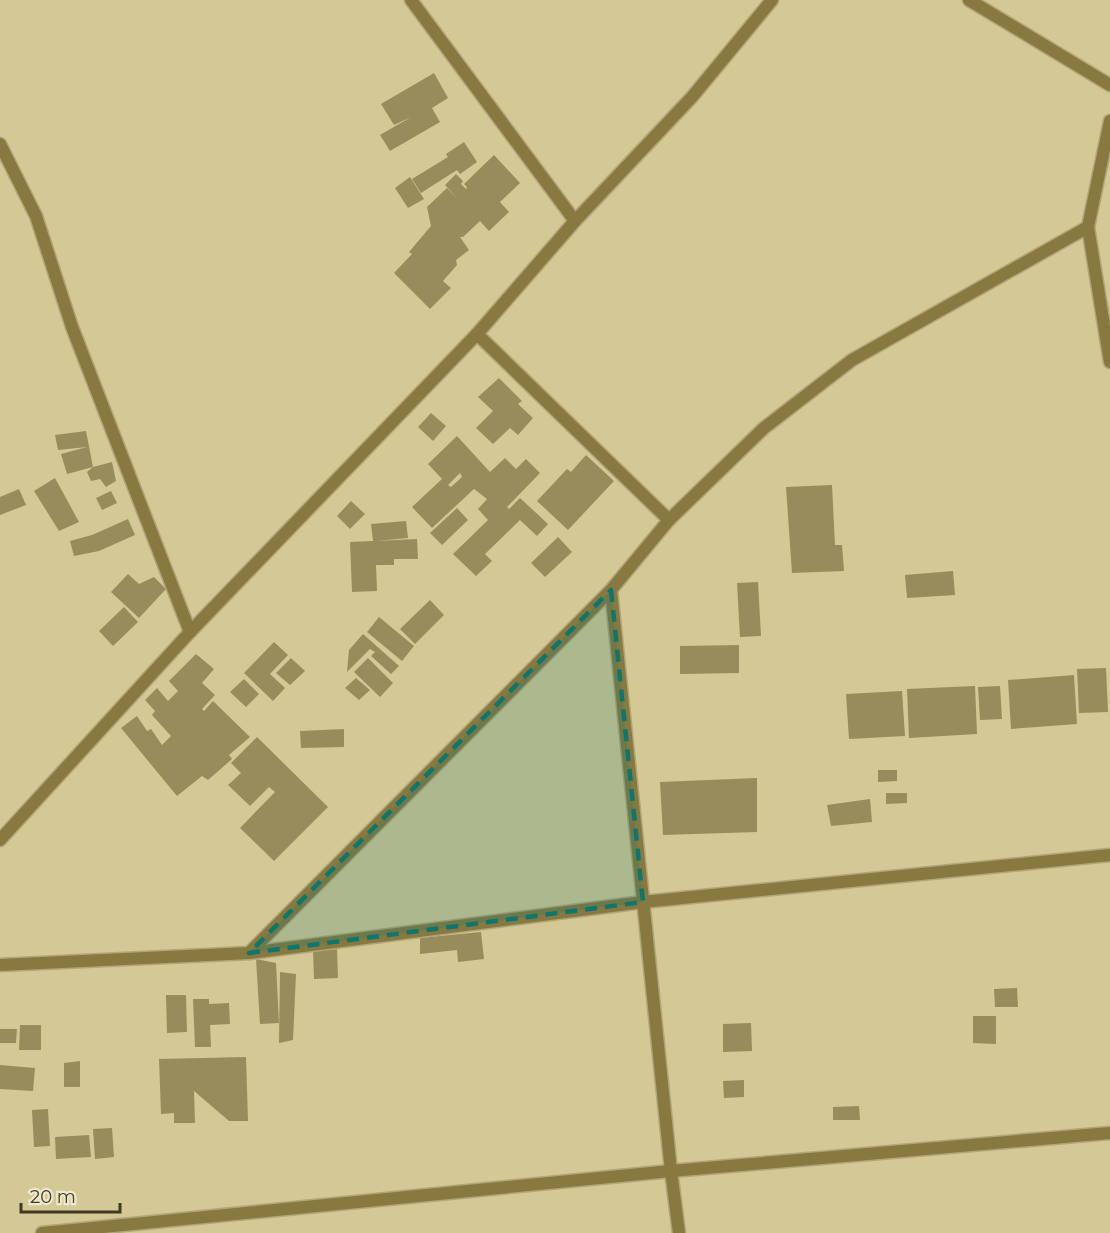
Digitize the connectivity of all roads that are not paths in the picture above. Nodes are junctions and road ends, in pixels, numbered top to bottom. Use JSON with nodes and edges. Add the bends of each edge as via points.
{"nodes":[{"id":1,"x":411,"y":0,"type":"edge"},
{"id":2,"x":772,"y":0,"type":"edge"},
{"id":3,"x":969,"y":0,"type":"edge"},
{"id":4,"x":1110,"y":85,"type":"edge"},
{"id":5,"x":1110,"y":121,"type":"edge"},
{"id":6,"x":0,"y":144,"type":"edge"},
{"id":7,"x":575,"y":221,"type":"junction"},
{"id":8,"x":1088,"y":227,"type":"junction"},
{"id":9,"x":477,"y":334,"type":"junction"},
{"id":10,"x":1108,"y":341,"type":"edge"},
{"id":11,"x":1110,"y":362,"type":"edge"},
{"id":12,"x":669,"y":520,"type":"junction"},
{"id":13,"x":610,"y":591,"type":"junction"},
{"id":14,"x":190,"y":632,"type":"junction"},
{"id":15,"x":0,"y":840,"type":"edge"},
{"id":16,"x":1110,"y":855,"type":"edge"},
{"id":17,"x":643,"y":902,"type":"junction"},
{"id":18,"x":249,"y":953,"type":"junction"},
{"id":19,"x":0,"y":965,"type":"edge"},
{"id":20,"x":1110,"y":1133,"type":"edge"},
{"id":21,"x":671,"y":1171,"type":"junction"},
{"id":22,"x":42,"y":1233,"type":"edge"},
{"id":23,"x":680,"y":1233,"type":"edge"}],
"edges":[{"from":1,"to":7,"type":"street"},
{"from":2,"to":7,"type":"street","via":[[692,97]]},
{"from":3,"to":4,"type":"street"},
{"from":5,"to":8,"type":"street"},
{"from":6,"to":14,"type":"street","via":[[36,216],[72,327]]},
{"from":7,"to":9,"type":"street"},
{"from":8,"to":10,"type":"street"},
{"from":8,"to":12,"type":"street","via":[[852,360],[764,428]]},
{"from":9,"to":12,"type":"street"},
{"from":9,"to":14,"type":"street"},
{"from":10,"to":11,"type":"street"},
{"from":12,"to":13,"type":"street"},
{"from":13,"to":17,"type":"street"},
{"from":13,"to":18,"type":"street"},
{"from":14,"to":15,"type":"street"},
{"from":16,"to":17,"type":"street"},
{"from":17,"to":18,"type":"street"},
{"from":17,"to":21,"type":"street"},
{"from":18,"to":19,"type":"street"},
{"from":20,"to":21,"type":"street"},
{"from":21,"to":22,"type":"street"},
{"from":21,"to":23,"type":"street"}]}
